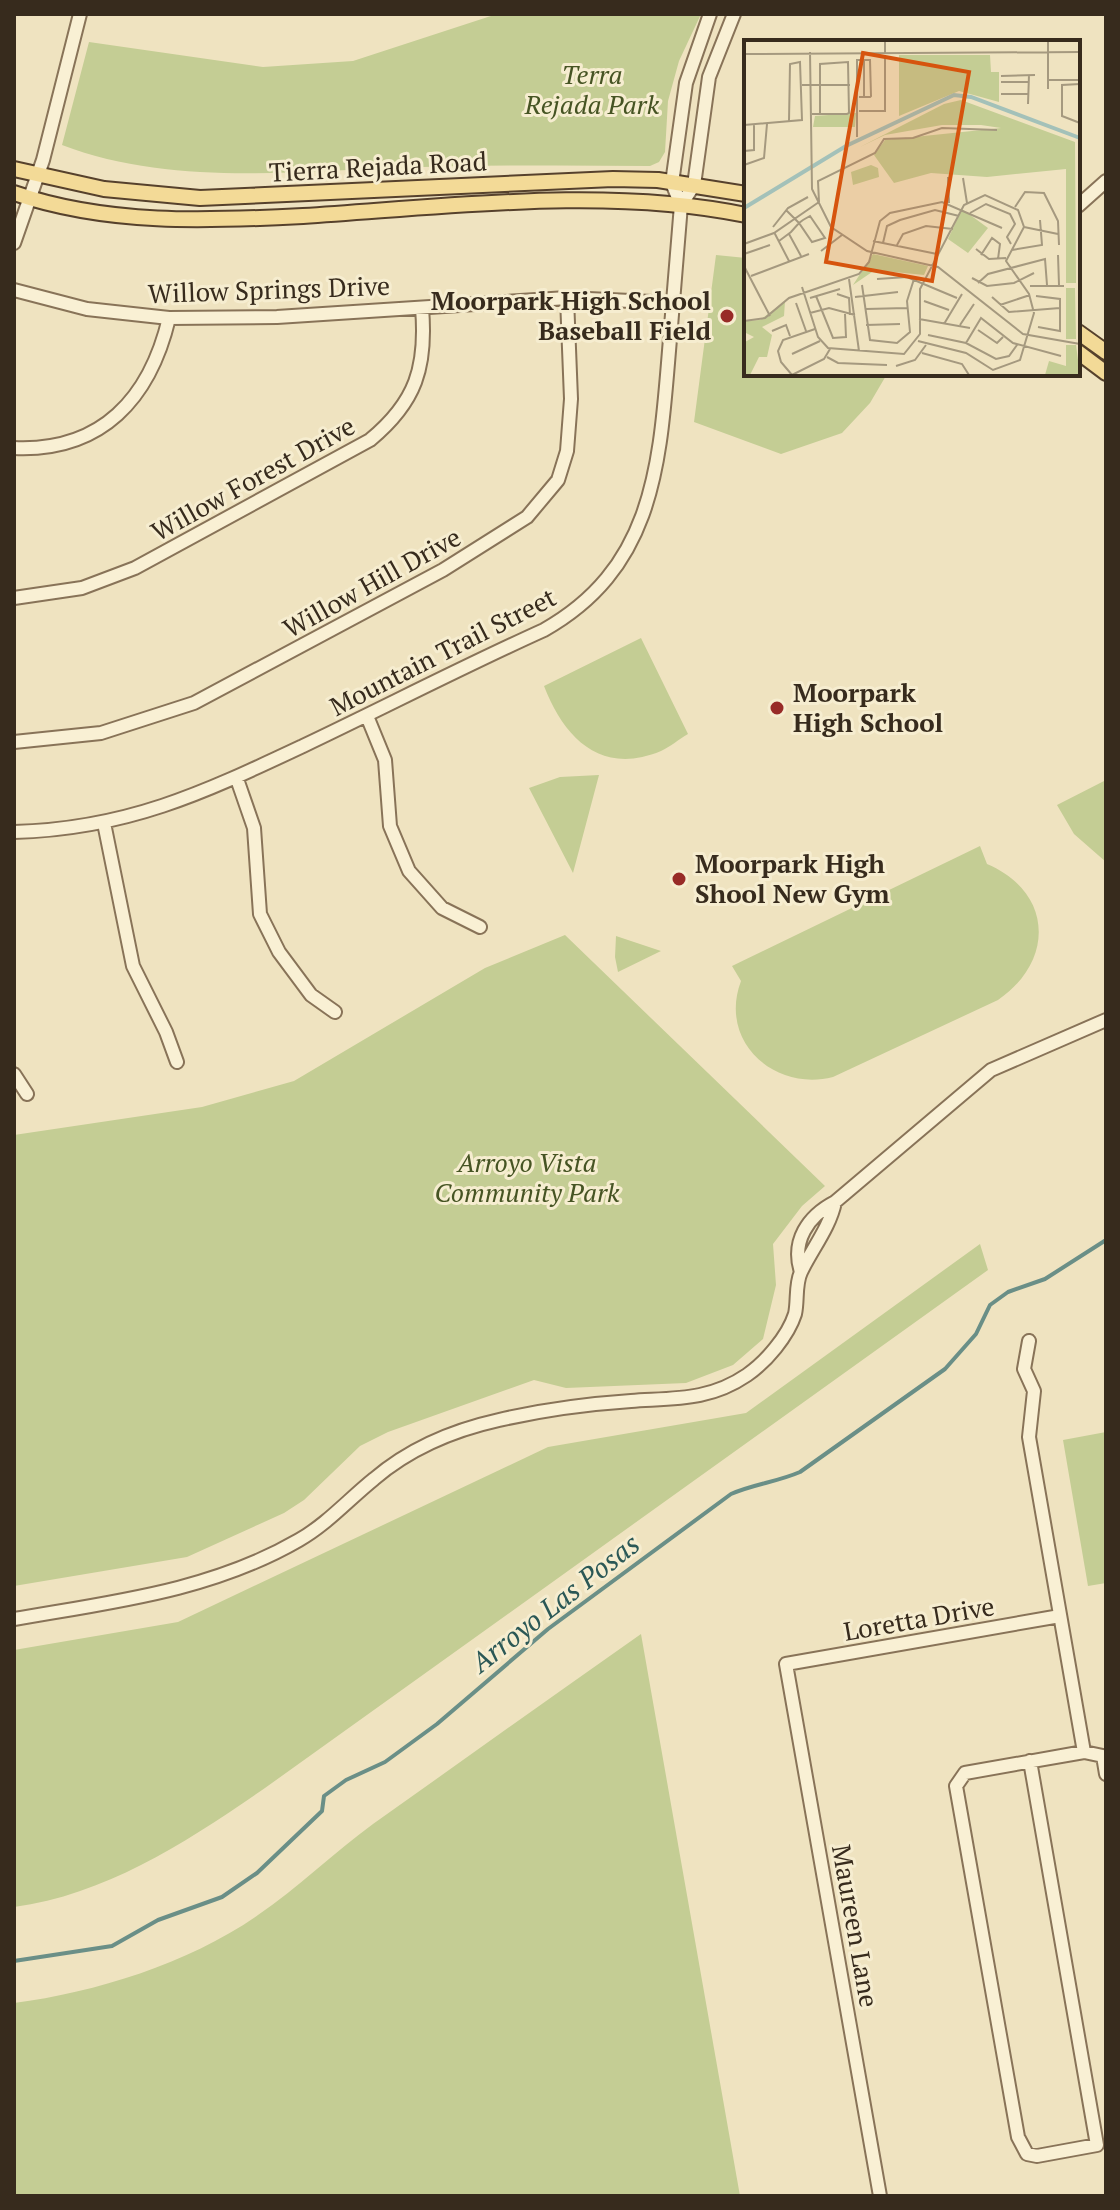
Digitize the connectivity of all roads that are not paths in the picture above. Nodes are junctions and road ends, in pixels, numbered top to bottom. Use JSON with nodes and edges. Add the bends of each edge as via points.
{"nodes":[{"id":1,"x":80,"y":14,"type":"edge"},
{"id":2,"x":710,"y":14,"type":"edge"},
{"id":3,"x":734,"y":14,"type":"edge"},
{"id":4,"x":14,"y":169,"type":"edge"},
{"id":5,"x":39,"y":175,"type":"junction"},
{"id":6,"x":1106,"y":181,"type":"edge"},
{"id":7,"x":672,"y":183,"type":"junction"},
{"id":8,"x":694,"y":185,"type":"junction"},
{"id":9,"x":14,"y":193,"type":"edge"},
{"id":10,"x":744,"y":194,"type":"edge"},
{"id":11,"x":29,"y":198,"type":"junction"},
{"id":12,"x":1080,"y":204,"type":"edge"},
{"id":13,"x":681,"y":205,"type":"junction"},
{"id":14,"x":744,"y":215,"type":"edge"},
{"id":15,"x":14,"y":243,"type":"edge"},
{"id":16,"x":14,"y":290,"type":"edge"},
{"id":17,"x":567,"y":298,"type":"junction"},
{"id":18,"x":673,"y":303,"type":"junction"},
{"id":19,"x":422,"y":308,"type":"junction"},
{"id":20,"x":169,"y":318,"type":"junction"},
{"id":21,"x":1080,"y":333,"type":"edge"},
{"id":22,"x":1106,"y":352,"type":"edge"},
{"id":23,"x":1080,"y":354,"type":"edge"},
{"id":24,"x":1106,"y":373,"type":"edge"},
{"id":25,"x":14,"y":448,"type":"edge"},
{"id":26,"x":14,"y":598,"type":"edge"},
{"id":27,"x":367,"y":716,"type":"junction"},
{"id":28,"x":14,"y":742,"type":"edge"},
{"id":29,"x":237,"y":779,"type":"junction"},
{"id":30,"x":104,"y":823,"type":"junction"},
{"id":31,"x":14,"y":832,"type":"edge"},
{"id":32,"x":480,"y":927,"type":"dead end"},
{"id":33,"x":335,"y":1012,"type":"dead end"},
{"id":34,"x":1106,"y":1020,"type":"edge"},
{"id":35,"x":177,"y":1062,"type":"dead end"},
{"id":36,"x":14,"y":1074,"type":"edge"},
{"id":37,"x":27,"y":1094,"type":"dead end"},
{"id":38,"x":1029,"y":1341,"type":"dead end"},
{"id":39,"x":1060,"y":1616,"type":"junction"},
{"id":40,"x":14,"y":1619,"type":"edge"},
{"id":41,"x":786,"y":1664,"type":"joint"},
{"id":42,"x":1084,"y":1752,"type":"junction"},
{"id":43,"x":1030,"y":1761,"type":"junction"},
{"id":44,"x":1106,"y":1774,"type":"edge"},
{"id":45,"x":1102,"y":2144,"type":"edge"},
{"id":46,"x":880,"y":2196,"type":"edge"}],
"edges":[{"from":1,"to":5,"type":"street"},
{"from":2,"to":7,"type":"street","via":[[689,68]]},
{"from":3,"to":8,"type":"street","name":"Mountain Trail Street","via":[[706,90]]},
{"from":4,"to":5,"type":"main road","name":"Tierra Rejada Road"},
{"from":5,"to":7,"type":"main road","name":"Tierra Rejada Road","via":[[140,195],[200,198],[569,180]]},
{"from":5,"to":11,"type":"street"},
{"from":6,"to":12,"type":"street"},
{"from":7,"to":8,"type":"main road","name":"Tierra Rejada Road"},
{"from":7,"to":13,"type":"street","name":"Mountain Trail Street"},
{"from":8,"to":10,"type":"main road","name":"Tierra Rejada Road"},
{"from":8,"to":13,"type":"street","name":"Mountain Trail Street"},
{"from":9,"to":11,"type":"main road","name":"Tierra Rejada Road"},
{"from":11,"to":13,"type":"main road","name":"Tierra Rejada Road","via":[[101,214],[180,219],[591,199]]},
{"from":11,"to":15,"type":"street"},
{"from":13,"to":14,"type":"main road","name":"Tierra Rejada Road"},
{"from":13,"to":18,"type":"street","name":"Mountain Trail Street"},
{"from":16,"to":20,"type":"street","name":"Willow Springs Drive","via":[[87,309]]},
{"from":17,"to":18,"type":"street","name":"Willow Springs Drive"},
{"from":17,"to":19,"type":"street","name":"Willow Springs Drive"},
{"from":17,"to":28,"type":"street","name":"Willow Hill Drive","via":[[567,451],[558,480],[527,517],[443,570],[194,703],[101,733]]},
{"from":18,"to":27,"type":"street","name":"Mountain Trail Street","via":[[661,448],[641,524],[615,571],[555,623]]},
{"from":19,"to":20,"type":"street","name":"Willow Springs Drive"},
{"from":19,"to":26,"type":"street","name":"Willow Forest Drive","via":[[423,343],[413,390],[399,413],[370,440],[135,568],[82,588]]},
{"from":20,"to":25,"type":"street","via":[[145,386],[116,418],[56,444]]},
{"from":21,"to":22,"type":"main road"},
{"from":23,"to":24,"type":"main road"},
{"from":27,"to":29,"type":"street","name":"Mountain Trail Street"},
{"from":27,"to":32,"type":"street","via":[[385,760],[390,826],[409,871],[442,908]]},
{"from":29,"to":30,"type":"street","name":"Mountain Trail Street","via":[[174,805]]},
{"from":29,"to":33,"type":"street","via":[[254,828],[260,914],[303,984]]},
{"from":30,"to":31,"type":"street","name":"Mountain Trail Street"},
{"from":30,"to":35,"type":"street","via":[[133,966]]},
{"from":34,"to":40,"type":"street","via":[[991,1070],[835,1202],[817,1211],[797,1247],[801,1272],[794,1315],[782,1338],[749,1374],[724,1389],[678,1401],[529,1413],[455,1433],[403,1457],[295,1543],[218,1577],[177,1591]]},
{"from":36,"to":37,"type":"street"},
{"from":38,"to":39,"type":"street","via":[[1024,1369],[1034,1391],[1029,1437]]},
{"from":39,"to":41,"type":"street","name":"Loretta Drive"},
{"from":39,"to":42,"type":"street"},
{"from":41,"to":46,"type":"street","name":"Maureen Lane"},
{"from":42,"to":43,"type":"street"},
{"from":42,"to":44,"type":"street","via":[[1103,1756]]},
{"from":43,"to":45,"type":"street"},
{"from":43,"to":45,"type":"street","via":[[965,1773],[956,1786],[1018,2137],[1027,2154],[1037,2156]]}]}
